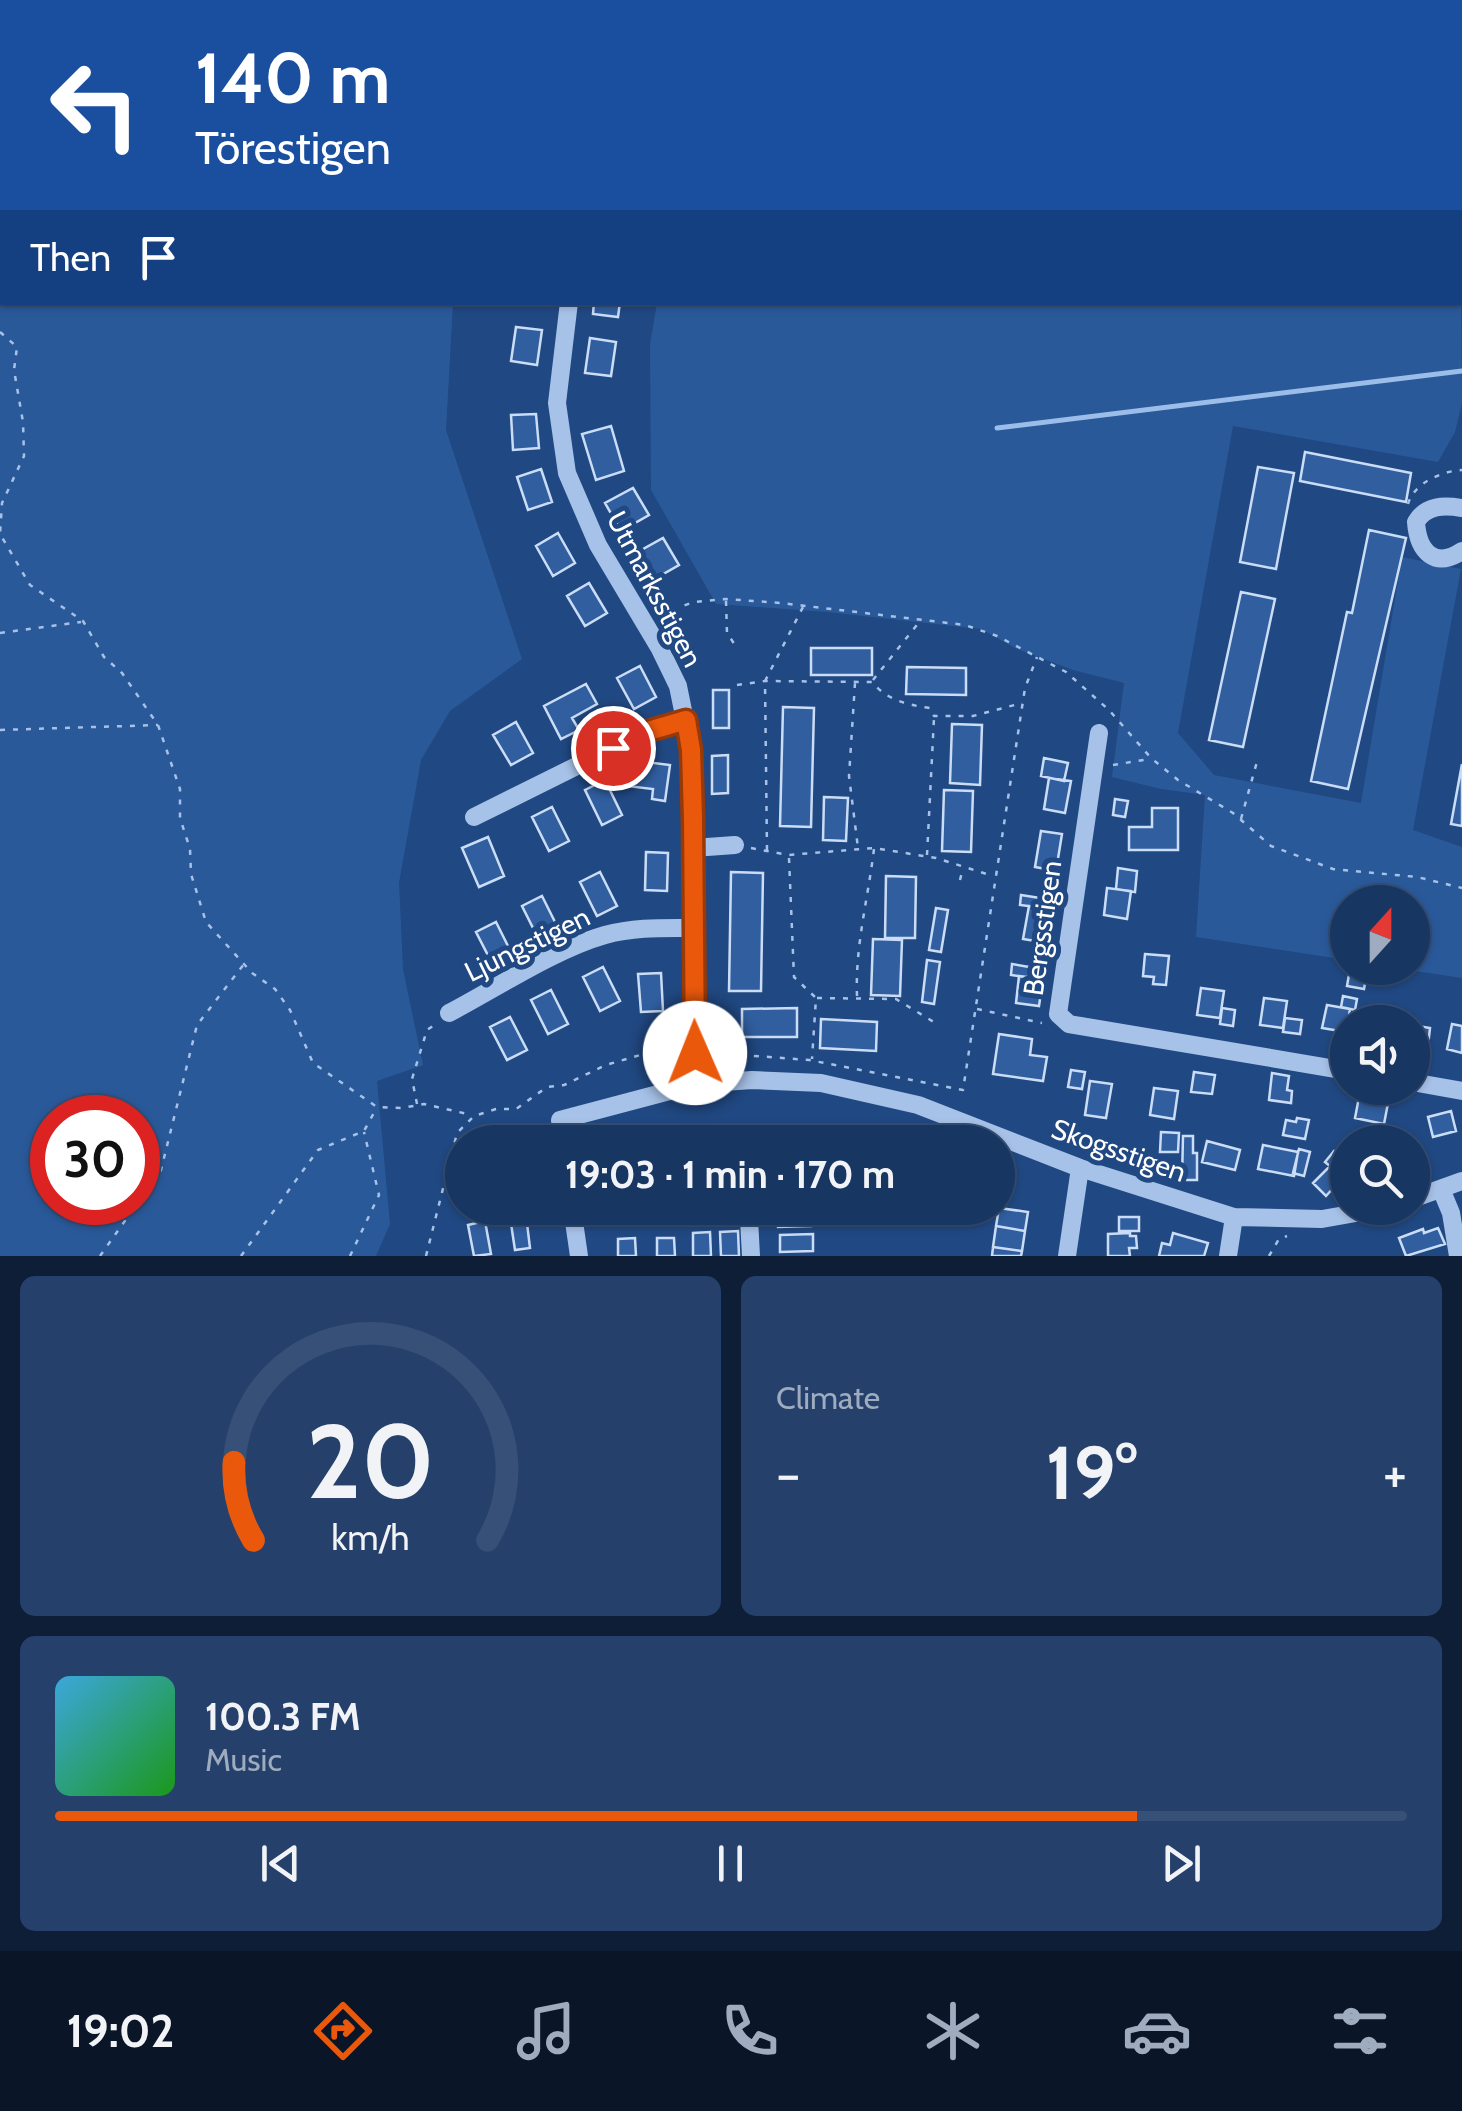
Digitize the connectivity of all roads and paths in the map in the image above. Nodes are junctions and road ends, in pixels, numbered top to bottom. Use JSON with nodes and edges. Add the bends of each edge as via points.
{"nodes":[{"id":1,"x":569,"y":305,"type":"edge"},
{"id":2,"x":0,"y":332,"type":"edge"},
{"id":3,"x":1462,"y":470,"type":"edge"},
{"id":4,"x":1407,"y":508,"type":"dead end"},
{"id":5,"x":1462,"y":508,"type":"edge"},
{"id":6,"x":1462,"y":550,"type":"edge"},
{"id":7,"x":726,"y":599,"type":"junction"},
{"id":8,"x":804,"y":605,"type":"junction"},
{"id":9,"x":643,"y":620,"type":"junction"},
{"id":10,"x":920,"y":621,"type":"junction"},
{"id":11,"x":83,"y":622,"type":"junction"},
{"id":12,"x":0,"y":633,"type":"edge"},
{"id":13,"x":738,"y":648,"type":"dead end"},
{"id":14,"x":1037,"y":657,"type":"junction"},
{"id":15,"x":764,"y":680,"type":"junction"},
{"id":16,"x":872,"y":682,"type":"junction"},
{"id":17,"x":855,"y":683,"type":"junction"},
{"id":18,"x":737,"y":685,"type":"dead end"},
{"id":19,"x":1022,"y":703,"type":"junction"},
{"id":20,"x":934,"y":716,"type":"junction"},
{"id":21,"x":686,"y":720,"type":"junction"},
{"id":22,"x":158,"y":726,"type":"junction"},
{"id":23,"x":0,"y":730,"type":"edge"},
{"id":24,"x":1098,"y":733,"type":"dead end"},
{"id":25,"x":1150,"y":758,"type":"junction"},
{"id":26,"x":1258,"y":758,"type":"dead end"},
{"id":27,"x":1093,"y":769,"type":"junction"},
{"id":28,"x":474,"y":817,"type":"dead end"},
{"id":29,"x":1241,"y":820,"type":"junction"},
{"id":30,"x":734,"y":844,"type":"joint"},
{"id":31,"x":692,"y":848,"type":"junction"},
{"id":32,"x":874,"y":848,"type":"junction"},
{"id":33,"x":858,"y":849,"type":"junction"},
{"id":34,"x":767,"y":851,"type":"junction"},
{"id":35,"x":788,"y":855,"type":"junction"},
{"id":36,"x":927,"y":857,"type":"junction"},
{"id":37,"x":963,"y":867,"type":"junction"},
{"id":38,"x":994,"y":876,"type":"junction"},
{"id":39,"x":960,"y":880,"type":"dead end"},
{"id":40,"x":1462,"y":888,"type":"edge"},
{"id":41,"x":692,"y":928,"type":"junction"},
{"id":42,"x":244,"y":964,"type":"junction"},
{"id":43,"x":857,"y":996,"type":"junction"},
{"id":44,"x":816,"y":998,"type":"junction"},
{"id":45,"x":976,"y":1008,"type":"junction"},
{"id":46,"x":449,"y":1014,"type":"joint"},
{"id":47,"x":937,"y":1024,"type":"dead end"},
{"id":48,"x":1069,"y":1024,"type":"junction"},
{"id":49,"x":695,"y":1053,"type":"junction"},
{"id":50,"x":812,"y":1061,"type":"junction"},
{"id":51,"x":1330,"y":1068,"type":"edge"},
{"id":52,"x":696,"y":1084,"type":"junction"},
{"id":53,"x":1430,"y":1085,"type":"edge"},
{"id":54,"x":1462,"y":1091,"type":"edge"},
{"id":55,"x":418,"y":1106,"type":"junction"},
{"id":56,"x":377,"y":1107,"type":"junction"},
{"id":57,"x":474,"y":1116,"type":"junction"},
{"id":58,"x":561,"y":1125,"type":"edge"},
{"id":59,"x":364,"y":1131,"type":"junction"},
{"id":60,"x":1080,"y":1168,"type":"junction"},
{"id":61,"x":1462,"y":1181,"type":"edge"},
{"id":62,"x":1441,"y":1189,"type":"junction"},
{"id":63,"x":1430,"y":1193,"type":"edge"},
{"id":64,"x":1234,"y":1217,"type":"junction"},
{"id":65,"x":1330,"y":1218,"type":"edge"},
{"id":66,"x":573,"y":1225,"type":"edge"},
{"id":67,"x":749,"y":1225,"type":"edge"},
{"id":68,"x":243,"y":1255,"type":"edge"},
{"id":69,"x":100,"y":1256,"type":"edge"},
{"id":70,"x":350,"y":1256,"type":"edge"},
{"id":71,"x":426,"y":1256,"type":"edge"},
{"id":72,"x":575,"y":1256,"type":"edge"},
{"id":73,"x":751,"y":1256,"type":"edge"},
{"id":74,"x":1067,"y":1256,"type":"edge"},
{"id":75,"x":1228,"y":1256,"type":"edge"},
{"id":76,"x":1458,"y":1256,"type":"edge"}],
"edges":[{"from":1,"to":9,"type":"street","name":"Utmarksstigen","via":[[557,402],[567,473],[598,544]]},
{"from":2,"to":11,"type":"path","via":[[17,347],[24,456],[2,504],[0,534],[30,585]]},
{"from":3,"to":4,"type":"path","via":[[1430,480],[1410,495]]},
{"from":5,"to":6,"type":"street","via":[[1434,507],[1416,522],[1428,554],[1450,559]]},
{"from":7,"to":8,"type":"path"},
{"from":7,"to":9,"type":"path"},
{"from":7,"to":13,"type":"path","via":[[727,633]]},
{"from":8,"to":10,"type":"path"},
{"from":8,"to":15,"type":"path"},
{"from":9,"to":21,"type":"street","name":"Utmarksstigen","via":[[678,686]]},
{"from":10,"to":14,"type":"path","via":[[964,625]]},
{"from":10,"to":16,"type":"path"},
{"from":11,"to":12,"type":"path"},
{"from":11,"to":22,"type":"path"},
{"from":14,"to":19,"type":"path"},
{"from":14,"to":25,"type":"path","via":[[1095,697]]},
{"from":15,"to":17,"type":"path"},
{"from":15,"to":18,"type":"path"},
{"from":15,"to":34,"type":"path"},
{"from":16,"to":17,"type":"path"},
{"from":16,"to":20,"type":"path","via":[[906,705],[930,708]]},
{"from":17,"to":33,"type":"path","via":[[849,776]]},
{"from":19,"to":20,"type":"path","via":[[973,716]]},
{"from":19,"to":38,"type":"path"},
{"from":20,"to":36,"type":"path"},
{"from":21,"to":28,"type":"street","via":[[645,732]]},
{"from":21,"to":31,"type":"street","name":"Utmarksstigen"},
{"from":22,"to":23,"type":"path"},
{"from":22,"to":42,"type":"path","via":[[180,789],[180,818],[206,922]]},
{"from":24,"to":27,"type":"street","name":"Bergsstigen"},
{"from":25,"to":27,"type":"path"},
{"from":25,"to":29,"type":"path"},
{"from":26,"to":29,"type":"path"},
{"from":27,"to":48,"type":"street","name":"Bergsstigen","via":[[1058,1014]]},
{"from":29,"to":40,"type":"path","via":[[1271,846],[1333,870]]},
{"from":30,"to":31,"type":"street"},
{"from":30,"to":34,"type":"path"},
{"from":31,"to":41,"type":"street","name":"Utmarksstigen"},
{"from":32,"to":33,"type":"path"},
{"from":32,"to":36,"type":"path"},
{"from":32,"to":43,"type":"path","via":[[857,944]]},
{"from":33,"to":35,"type":"path"},
{"from":34,"to":35,"type":"path"},
{"from":35,"to":44,"type":"path","via":[[794,978]]},
{"from":36,"to":37,"type":"path"},
{"from":37,"to":38,"type":"path"},
{"from":37,"to":39,"type":"path"},
{"from":38,"to":45,"type":"path"},
{"from":41,"to":46,"type":"street","name":"Ljungstigen","via":[[602,936]]},
{"from":41,"to":49,"type":"street","name":"Utmarksstigen"},
{"from":42,"to":56,"type":"path","via":[[290,1010],[313,1063]]},
{"from":42,"to":69,"type":"path","via":[[197,1026],[161,1170]]},
{"from":43,"to":44,"type":"path"},
{"from":43,"to":47,"type":"path","via":[[896,999]]},
{"from":44,"to":50,"type":"path"},
{"from":45,"to":48,"type":"path"},
{"from":45,"to":50,"type":"path","via":[[962,1090]]},
{"from":46,"to":55,"type":"path","via":[[427,1030],[412,1079]]},
{"from":48,"to":51,"type":"street","name":"Bergsstigen"},
{"from":49,"to":50,"type":"path"},
{"from":49,"to":52,"type":"street","name":"Utmarksstigen"},
{"from":49,"to":57,"type":"path","via":[[646,1053],[547,1087],[516,1109]]},
{"from":52,"to":58,"type":"street","name":"Skogsstigen"},
{"from":52,"to":60,"type":"street","name":"Skogsstigen","via":[[795,1081],[867,1091]]},
{"from":53,"to":54,"type":"street"},
{"from":55,"to":56,"type":"path"},
{"from":55,"to":57,"type":"path"},
{"from":56,"to":59,"type":"path"},
{"from":57,"to":71,"type":"path","via":[[457,1133]]},
{"from":59,"to":68,"type":"path","via":[[318,1150]]},
{"from":59,"to":70,"type":"path","via":[[379,1195]]},
{"from":60,"to":64,"type":"street","name":"Skogsstigen"},
{"from":60,"to":74,"type":"street"},
{"from":61,"to":62,"type":"street"},
{"from":62,"to":63,"type":"street"},
{"from":62,"to":76,"type":"street"},
{"from":64,"to":65,"type":"street","name":"Skogsstigen"},
{"from":64,"to":75,"type":"street"},
{"from":66,"to":72,"type":"street"},
{"from":67,"to":73,"type":"street"}]}
